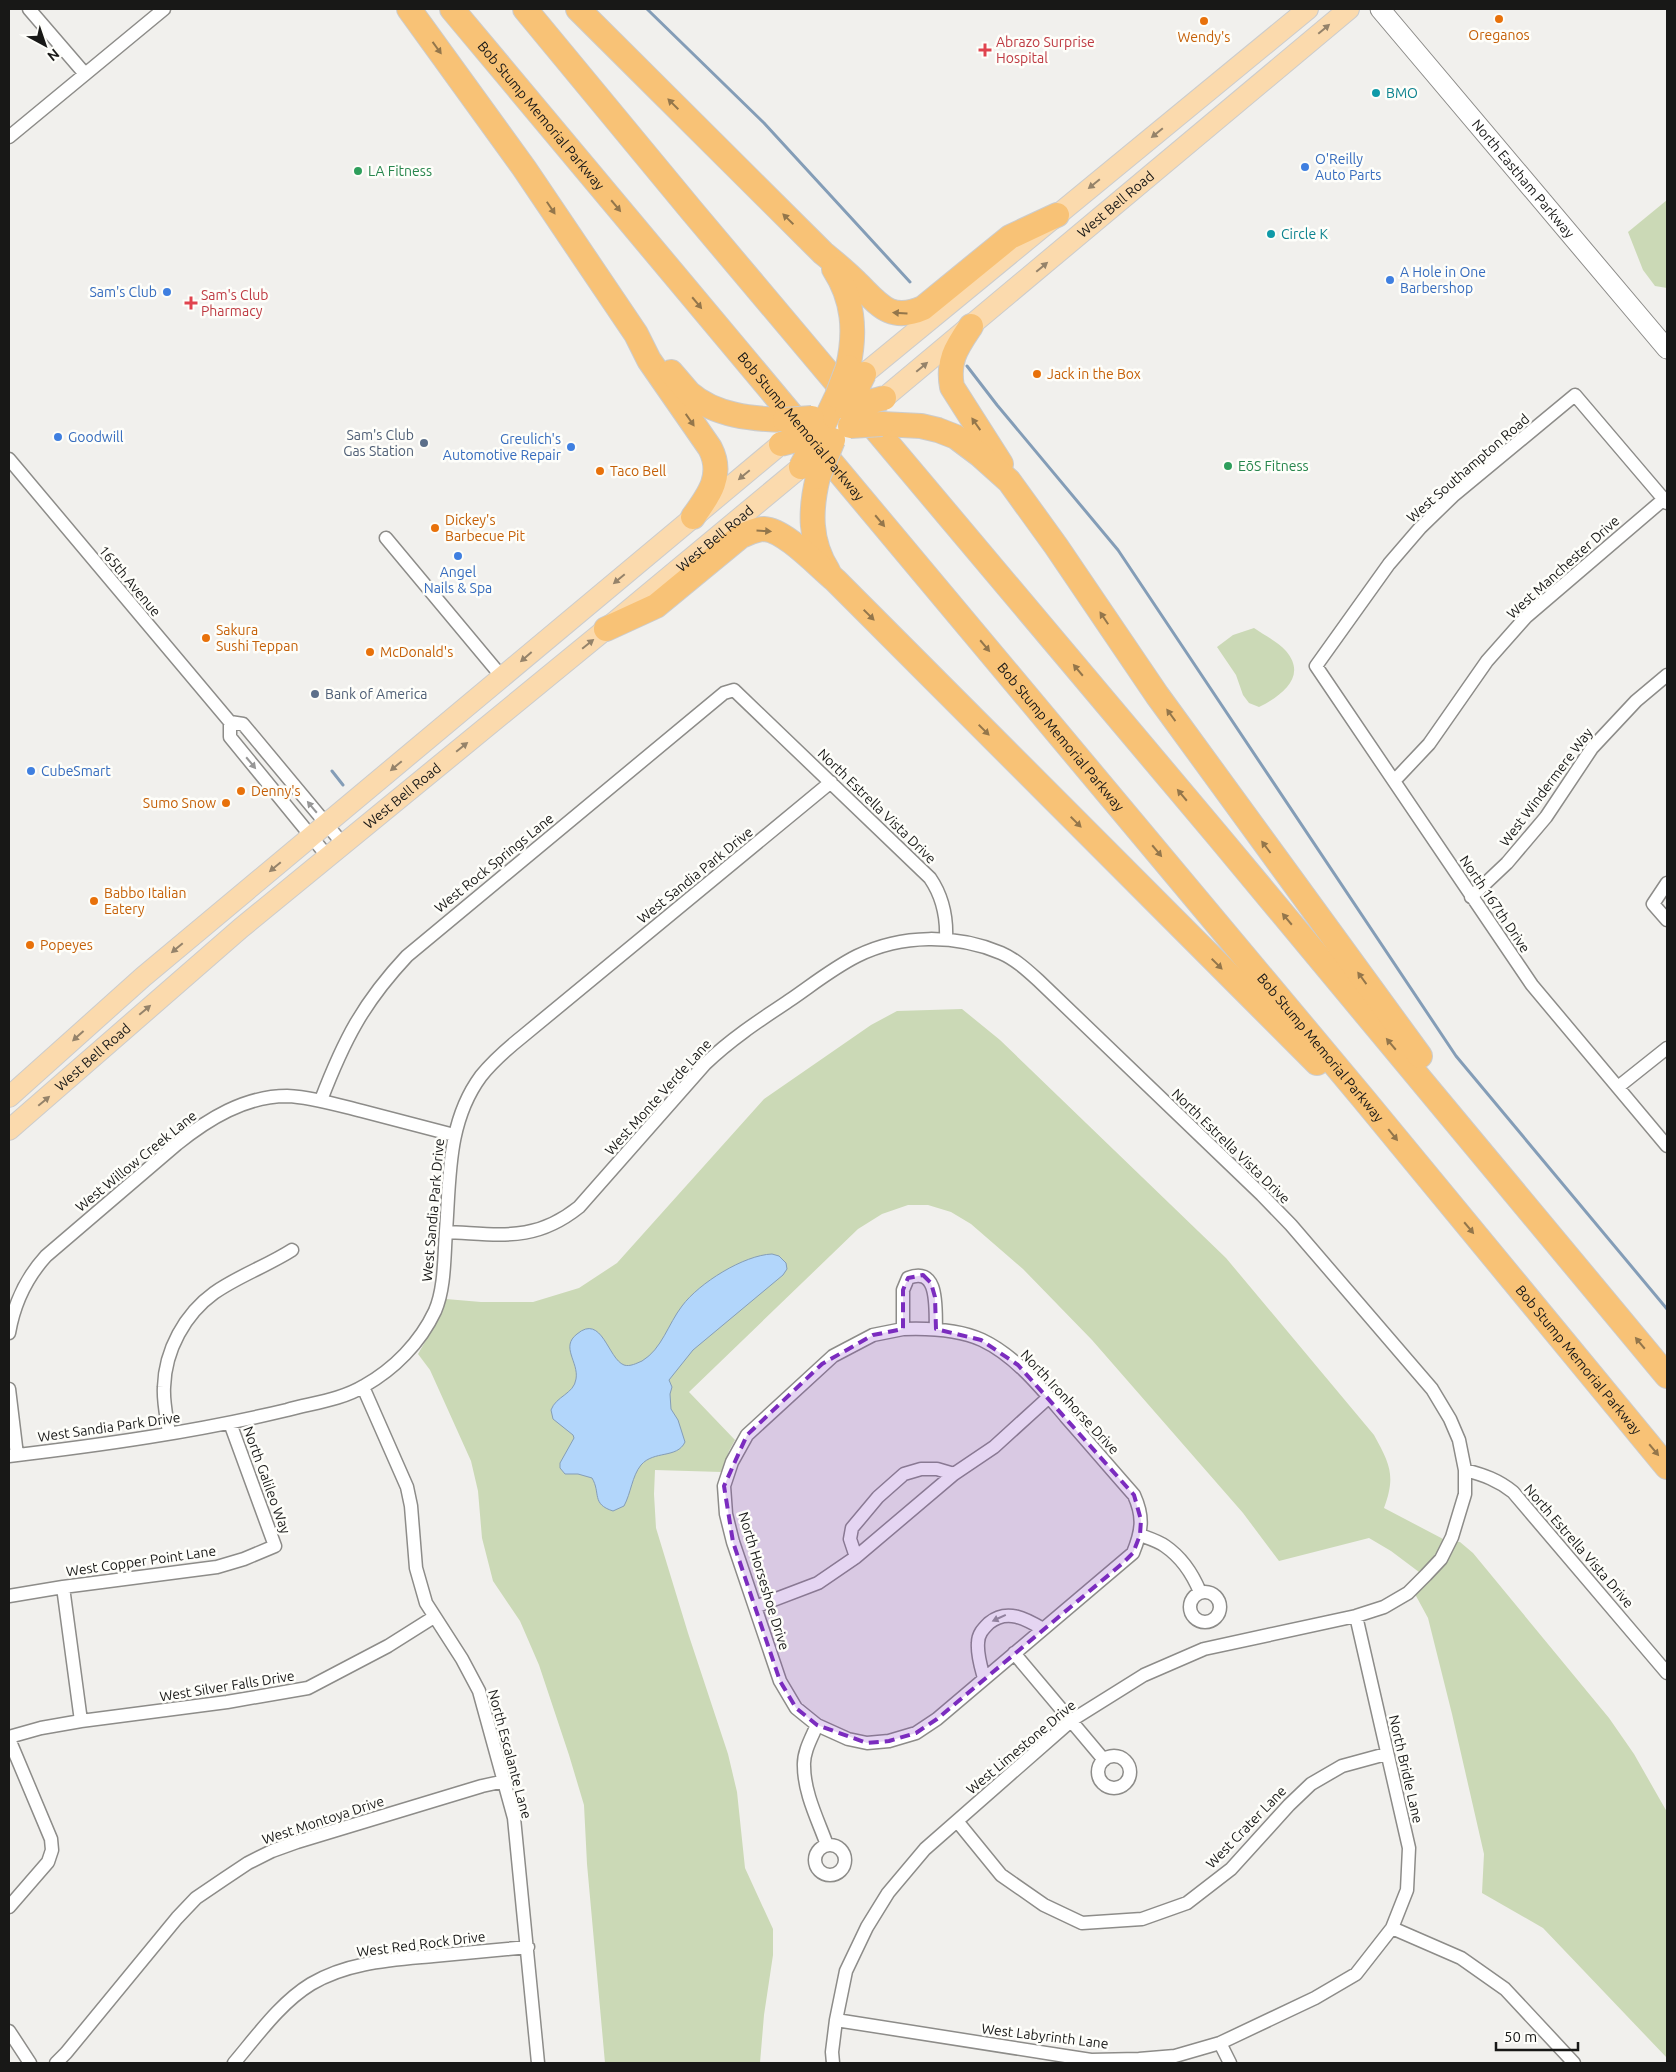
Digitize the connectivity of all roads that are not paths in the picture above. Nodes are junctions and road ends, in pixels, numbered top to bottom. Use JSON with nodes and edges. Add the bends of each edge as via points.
{"nodes":[{"id":1,"x":29,"y":9,"type":"edge"},
{"id":2,"x":164,"y":9,"type":"edge"},
{"id":3,"x":409,"y":9,"type":"edge"},
{"id":4,"x":452,"y":9,"type":"edge"},
{"id":5,"x":525,"y":9,"type":"edge"},
{"id":6,"x":578,"y":9,"type":"edge"},
{"id":7,"x":1308,"y":9,"type":"edge"},
{"id":8,"x":1349,"y":9,"type":"edge"},
{"id":9,"x":1380,"y":9,"type":"edge"},
{"id":10,"x":1271,"y":39,"type":"junction"},
{"id":11,"x":85,"y":74,"type":"junction"},
{"id":12,"x":1193,"y":104,"type":"junction"},
{"id":13,"x":1209,"y":125,"type":"junction"},
{"id":14,"x":9,"y":137,"type":"edge"},
{"id":15,"x":1107,"y":211,"type":"junction"},
{"id":16,"x":1057,"y":215,"type":"junction"},
{"id":17,"x":823,"y":253,"type":"junction"},
{"id":18,"x":971,"y":326,"type":"junction"},
{"id":19,"x":636,"y":334,"type":"junction"},
{"id":20,"x":1667,"y":349,"type":"edge"},
{"id":21,"x":857,"y":366,"type":"junction"},
{"id":22,"x":884,"y":398,"type":"joint"},
{"id":23,"x":833,"y":421,"type":"junction"},
{"id":24,"x":781,"y":444,"type":"joint"},
{"id":25,"x":9,"y":459,"type":"edge"},
{"id":26,"x":801,"y":467,"type":"joint"},
{"id":27,"x":1008,"y":481,"type":"junction"},
{"id":28,"x":1665,"y":501,"type":"edge"},
{"id":29,"x":693,"y":517,"type":"junction"},
{"id":30,"x":386,"y":538,"type":"dead end"},
{"id":31,"x":834,"y":580,"type":"junction"},
{"id":32,"x":606,"y":629,"type":"junction"},
{"id":33,"x":1316,"y":666,"type":"joint"},
{"id":34,"x":1667,"y":675,"type":"edge"},
{"id":35,"x":502,"y":677,"type":"junction"},
{"id":36,"x":734,"y":690,"type":"joint"},
{"id":37,"x":230,"y":722,"type":"junction"},
{"id":38,"x":1395,"y":780,"type":"junction"},
{"id":39,"x":831,"y":782,"type":"junction"},
{"id":40,"x":319,"y":830,"type":"junction"},
{"id":41,"x":336,"y":851,"type":"junction"},
{"id":42,"x":1667,"y":884,"type":"edge"},
{"id":43,"x":1471,"y":897,"type":"junction"},
{"id":44,"x":1667,"y":920,"type":"edge"},
{"id":45,"x":946,"y":939,"type":"junction"},
{"id":46,"x":1667,"y":1048,"type":"edge"},
{"id":47,"x":52,"y":1059,"type":"junction"},
{"id":48,"x":70,"y":1078,"type":"junction"},
{"id":49,"x":1618,"y":1087,"type":"junction"},
{"id":50,"x":9,"y":1097,"type":"edge"},
{"id":51,"x":1362,"y":1097,"type":"junction"},
{"id":52,"x":321,"y":1100,"type":"junction"},
{"id":53,"x":9,"y":1130,"type":"edge"},
{"id":54,"x":454,"y":1136,"type":"junction"},
{"id":55,"x":1667,"y":1146,"type":"edge"},
{"id":56,"x":446,"y":1232,"type":"junction"},
{"id":57,"x":292,"y":1250,"type":"dead end"},
{"id":58,"x":1612,"y":1310,"type":"junction"},
{"id":59,"x":903,"y":1329,"type":"junction"},
{"id":60,"x":936,"y":1329,"type":"junction"},
{"id":61,"x":890,"y":1331,"type":"joint"},
{"id":62,"x":9,"y":1333,"type":"edge"},
{"id":63,"x":1667,"y":1376,"type":"edge"},
{"id":64,"x":363,"y":1387,"type":"junction"},
{"id":65,"x":9,"y":1389,"type":"edge"},
{"id":66,"x":1049,"y":1397,"type":"junction"},
{"id":67,"x":230,"y":1424,"type":"junction"},
{"id":68,"x":169,"y":1433,"type":"junction"},
{"id":69,"x":13,"y":1456,"type":"edge"},
{"id":70,"x":1667,"y":1467,"type":"edge"},
{"id":71,"x":1465,"y":1470,"type":"junction"},
{"id":72,"x":954,"y":1474,"type":"junction"},
{"id":73,"x":1140,"y":1535,"type":"junction"},
{"id":74,"x":275,"y":1546,"type":"joint"},
{"id":75,"x":856,"y":1557,"type":"junction"},
{"id":76,"x":63,"y":1586,"type":"junction"},
{"id":77,"x":1200,"y":1592,"type":"dead end"},
{"id":78,"x":9,"y":1596,"type":"edge"},
{"id":79,"x":755,"y":1607,"type":"junction"},
{"id":80,"x":1356,"y":1616,"type":"junction"},
{"id":81,"x":434,"y":1617,"type":"junction"},
{"id":82,"x":1043,"y":1629,"type":"junction"},
{"id":83,"x":1014,"y":1653,"type":"junction"},
{"id":84,"x":1667,"y":1673,"type":"edge"},
{"id":85,"x":984,"y":1678,"type":"junction"},
{"id":86,"x":1072,"y":1720,"type":"junction"},
{"id":87,"x":81,"y":1721,"type":"junction"},
{"id":88,"x":817,"y":1725,"type":"junction"},
{"id":89,"x":9,"y":1738,"type":"edge"},
{"id":90,"x":1386,"y":1754,"type":"junction"},
{"id":91,"x":1104,"y":1760,"type":"dead end"},
{"id":92,"x":505,"y":1781,"type":"junction"},
{"id":93,"x":957,"y":1821,"type":"junction"},
{"id":94,"x":827,"y":1846,"type":"dead end"},
{"id":95,"x":9,"y":1907,"type":"edge"},
{"id":96,"x":1392,"y":1928,"type":"junction"},
{"id":97,"x":528,"y":1947,"type":"junction"},
{"id":98,"x":836,"y":2020,"type":"junction"},
{"id":99,"x":9,"y":2031,"type":"edge"},
{"id":100,"x":1220,"y":2043,"type":"junction"},
{"id":101,"x":30,"y":2063,"type":"edge"},
{"id":102,"x":56,"y":2063,"type":"edge"},
{"id":103,"x":234,"y":2063,"type":"edge"},
{"id":104,"x":538,"y":2063,"type":"edge"},
{"id":105,"x":833,"y":2063,"type":"edge"},
{"id":106,"x":1230,"y":2063,"type":"edge"},
{"id":107,"x":1574,"y":2063,"type":"edge"}],
"edges":[{"from":1,"to":11,"type":"street"},
{"from":2,"to":11,"type":"street"},
{"from":3,"to":19,"type":"highway","one_way":true,"via":[[524,168]]},
{"from":4,"to":51,"type":"highway","name":"Bob Stump Memorial Parkway","one_way":true},
{"from":58,"to":5,"type":"highway","one_way":true},
{"from":17,"to":6,"type":"highway","one_way":true},
{"from":7,"to":10,"type":"main road","name":"West Bell Road"},
{"from":13,"to":8,"type":"main road","name":"West Bell Road","one_way":true},
{"from":9,"to":20,"type":"street","name":"North Eastham Parkway"},
{"from":10,"to":12,"type":"main road","name":"West Bell Road"},
{"from":10,"to":13,"type":"main road","via":[[1252,71],[1213,104]]},
{"from":11,"to":14,"type":"street"},
{"from":12,"to":15,"type":"main road","via":[[1192,121],[1187,129],[1127,180]]},
{"from":12,"to":16,"type":"main road","name":"West Bell Road","one_way":true},
{"from":13,"to":15,"type":"main road","name":"West Bell Road"},
{"from":18,"to":15,"type":"main road","name":"West Bell Road","one_way":true},
{"from":16,"to":17,"type":"highway","one_way":true,"via":[[1010,238],[930,303],[912,313],[892,312],[878,305]]},
{"from":16,"to":21,"type":"main road","name":"West Bell Road"},
{"from":17,"to":21,"type":"highway","via":[[850,302]]},
{"from":22,"to":18,"type":"main road","name":"West Bell Road","one_way":true},
{"from":27,"to":18,"type":"highway","one_way":true,"via":[[998,456],[952,387],[949,373],[954,354]]},
{"from":19,"to":23,"type":"highway","bridge":true,"via":[[690,394],[728,413],[744,418]]},
{"from":19,"to":29,"type":"highway","one_way":true,"via":[[649,360],[713,455],[715,480]]},
{"from":21,"to":23,"type":"highway","bridge":true},
{"from":22,"to":23,"type":"highway","bridge":true},
{"from":23,"to":24,"type":"highway","bridge":true},
{"from":23,"to":26,"type":"highway","bridge":true},
{"from":23,"to":27,"type":"highway","bridge":true,"via":[[938,430],[980,455]]},
{"from":23,"to":31,"type":"highway","bridge":true,"via":[[811,510],[819,554]]},
{"from":24,"to":29,"type":"main road","name":"West Bell Road","one_way":true},
{"from":25,"to":37,"type":"street","name":"165th Avenue"},
{"from":26,"to":32,"type":"main road","name":"West Bell Road"},
{"from":58,"to":27,"type":"highway","one_way":true,"via":[[1572,1243],[1430,1070],[1244,818]]},
{"from":28,"to":33,"type":"street","name":"West Southampton Road","via":[[1576,395],[1453,496],[1420,528],[1389,564]]},
{"from":28,"to":38,"type":"street","name":"West Manchester Drive","via":[[1526,617],[1487,661],[1429,744]]},
{"from":29,"to":35,"type":"main road","name":"West Bell Road","one_way":true},
{"from":30,"to":35,"type":"street"},
{"from":32,"to":31,"type":"highway","one_way":true,"via":[[656,606],[741,536],[754,531],[765,529],[789,540]]},
{"from":31,"to":51,"type":"highway","one_way":true,"via":[[1310,1058]]},
{"from":41,"to":32,"type":"main road","name":"West Bell Road","one_way":true},
{"from":33,"to":38,"type":"street","name":"North 167th Drive"},
{"from":34,"to":43,"type":"street","name":"West Windermere Way","via":[[1592,748],[1546,817],[1507,863]]},
{"from":35,"to":40,"type":"main road","name":"West Bell Road","one_way":true},
{"from":36,"to":39,"type":"street","name":"North Estrella Vista Drive"},
{"from":36,"to":52,"type":"street","name":"West Rock Springs Lane","via":[[724,693],[407,956],[363,1009],[339,1053]]},
{"from":40,"to":37,"type":"street","name":"165th Avenue","one_way":true,"via":[[243,724]]},
{"from":37,"to":40,"type":"street","name":"165th Avenue","one_way":true,"via":[[230,737]]},
{"from":38,"to":43,"type":"street","name":"North 167th Drive"},
{"from":39,"to":45,"type":"street","name":"North Estrella Vista Drive","via":[[930,878],[945,912]]},
{"from":39,"to":54,"type":"street","name":"West Sandia Park Drive","via":[[501,1055],[466,1101]]},
{"from":40,"to":41,"type":"street","name":"165th Avenue"},
{"from":40,"to":41,"type":"street","name":"165th Avenue"},
{"from":40,"to":47,"type":"main road","name":"West Bell Road","one_way":true,"via":[[128,989]]},
{"from":48,"to":41,"type":"main road","name":"West Bell Road","one_way":true,"via":[[151,1005]]},
{"from":42,"to":44,"type":"street","via":[[1654,904]]},
{"from":43,"to":49,"type":"street","name":"North 167th Drive","via":[[1532,984]]},
{"from":45,"to":56,"type":"street","name":"West Monte Verde Lane","via":[[896,942],[857,956],[742,1032],[705,1064],[579,1207],[563,1219],[546,1228],[518,1234]]},
{"from":45,"to":71,"type":"street","name":"North Estrella Vista Drive","via":[[980,946],[1019,963],[1262,1195],[1432,1389],[1459,1440]]},
{"from":46,"to":49,"type":"street"},
{"from":47,"to":48,"type":"main road"},
{"from":47,"to":50,"type":"main road","name":"West Bell Road"},
{"from":53,"to":48,"type":"main road","name":"West Bell Road","one_way":true},
{"from":49,"to":55,"type":"street","name":"North 167th Drive"},
{"from":51,"to":70,"type":"highway","name":"Bob Stump Memorial Parkway","one_way":true},
{"from":52,"to":54,"type":"street","name":"West Willow Creek Lane"},
{"from":52,"to":62,"type":"street","name":"West Willow Creek Lane","via":[[287,1096],[268,1098],[222,1113],[198,1127],[70,1234],[32,1272],[12,1314]]},
{"from":54,"to":56,"type":"street","name":"West Sandia Park Drive"},
{"from":56,"to":64,"type":"street","name":"West Sandia Park Drive","via":[[442,1284],[434,1312],[405,1355]]},
{"from":57,"to":68,"type":"street","via":[[215,1292],[179,1330],[164,1386]]},
{"from":63,"to":58,"type":"highway","one_way":true},
{"from":59,"to":60,"type":"street","name":"North Ironhorse Drive"},
{"from":59,"to":60,"type":"street","via":[[903,1290],[908,1278],[916,1275],[931,1283]]},
{"from":59,"to":61,"type":"street","name":"North Ironhorse Drive"},
{"from":60,"to":66,"type":"street","name":"North Ironhorse Drive","via":[[965,1334],[996,1348]]},
{"from":61,"to":79,"type":"street","name":"North Horseshoe Drive","via":[[850,1346],[822,1364],[747,1435],[738,1448],[724,1486],[726,1514]]},
{"from":64,"to":67,"type":"street","name":"West Sandia Park Drive","via":[[340,1397]]},
{"from":64,"to":81,"type":"street","name":"North Escalante Lane","via":[[412,1506],[416,1568],[426,1604]]},
{"from":65,"to":69,"type":"street"},
{"from":66,"to":72,"type":"street","via":[[994,1447]]},
{"from":66,"to":73,"type":"street","name":"North Ironhorse Drive","via":[[1134,1495],[1142,1520]]},
{"from":67,"to":68,"type":"street","name":"West Sandia Park Drive"},
{"from":67,"to":74,"type":"street","name":"North Galileo Way"},
{"from":68,"to":69,"type":"street","name":"West Sandia Park Drive"},
{"from":71,"to":80,"type":"street","name":"West Limestone Drive","via":[[1465,1494],[1460,1516],[1441,1559],[1408,1592],[1384,1607]]},
{"from":71,"to":84,"type":"street","name":"North Estrella Vista Drive","via":[[1486,1476],[1513,1492]]},
{"from":72,"to":75,"type":"street"},
{"from":72,"to":75,"type":"street","via":[[938,1469],[904,1474],[878,1497],[852,1528],[850,1539]]},
{"from":73,"to":77,"type":"street","via":[[1165,1545],[1195,1579]]},
{"from":73,"to":82,"type":"street","name":"North Horseshoe Drive","via":[[1132,1554]]},
{"from":74,"to":76,"type":"street","name":"West Copper Point Lane","via":[[217,1567]]},
{"from":75,"to":79,"type":"street","via":[[818,1583]]},
{"from":76,"to":78,"type":"street","name":"West Copper Point Lane"},
{"from":76,"to":87,"type":"street"},
{"from":79,"to":88,"type":"street","name":"North Horseshoe Drive","via":[[780,1682],[796,1708]]},
{"from":80,"to":86,"type":"street","name":"West Limestone Drive","via":[[1204,1649],[1144,1675]]},
{"from":80,"to":90,"type":"street","name":"North Bridle Lane"},
{"from":81,"to":87,"type":"street","name":"West Silver Falls Drive","via":[[388,1646],[308,1688]]},
{"from":81,"to":92,"type":"street","name":"North Escalante Lane","via":[[478,1690]]},
{"from":82,"to":83,"type":"street","name":"North Horseshoe Drive"},
{"from":82,"to":85,"type":"street","one_way":true,"via":[[1008,1614],[995,1618],[980,1634],[977,1644]]},
{"from":83,"to":85,"type":"street","name":"North Horseshoe Drive"},
{"from":83,"to":86,"type":"street"},
{"from":85,"to":88,"type":"street","name":"North Horseshoe Drive","via":[[930,1724],[916,1733],[889,1741],[867,1743],[848,1739]]},
{"from":86,"to":91,"type":"street"},
{"from":86,"to":93,"type":"street","name":"West Limestone Drive"},
{"from":87,"to":89,"type":"street","name":"West Silver Falls Drive"},
{"from":88,"to":94,"type":"street","via":[[803,1765],[807,1789]]},
{"from":89,"to":95,"type":"street","via":[[51,1839],[52,1850],[48,1862]]},
{"from":90,"to":93,"type":"street","name":"West Crater Lane","via":[[1342,1766],[1311,1784],[1231,1869],[1186,1903],[1142,1919],[1082,1923],[1044,1905],[1001,1875]]},
{"from":90,"to":96,"type":"street","name":"North Bridle Lane","via":[[1409,1848],[1407,1890]]},
{"from":92,"to":97,"type":"street","name":"North Escalante Lane","via":[[514,1818]]},
{"from":92,"to":102,"type":"street","name":"West Montoya Drive","via":[[296,1842],[248,1863],[196,1898]]},
{"from":93,"to":98,"type":"street","name":"West Limestone Drive","via":[[925,1849],[888,1893],[867,1927],[846,1971]]},
{"from":96,"to":100,"type":"street","name":"West Labyrinth Lane","via":[[1356,1974],[1315,1998]]},
{"from":96,"to":107,"type":"street","via":[[1460,1958],[1505,1989]]},
{"from":97,"to":103,"type":"street","name":"West Red Rock Drive","via":[[380,1961],[326,1977],[282,2007]]},
{"from":97,"to":104,"type":"street","name":"North Escalante Lane"},
{"from":98,"to":100,"type":"street","name":"West Labyrinth Lane","via":[[1091,2060],[1176,2056]]},
{"from":98,"to":105,"type":"street","name":"West Limestone Drive"},
{"from":99,"to":101,"type":"street"},
{"from":100,"to":106,"type":"street"}]}
